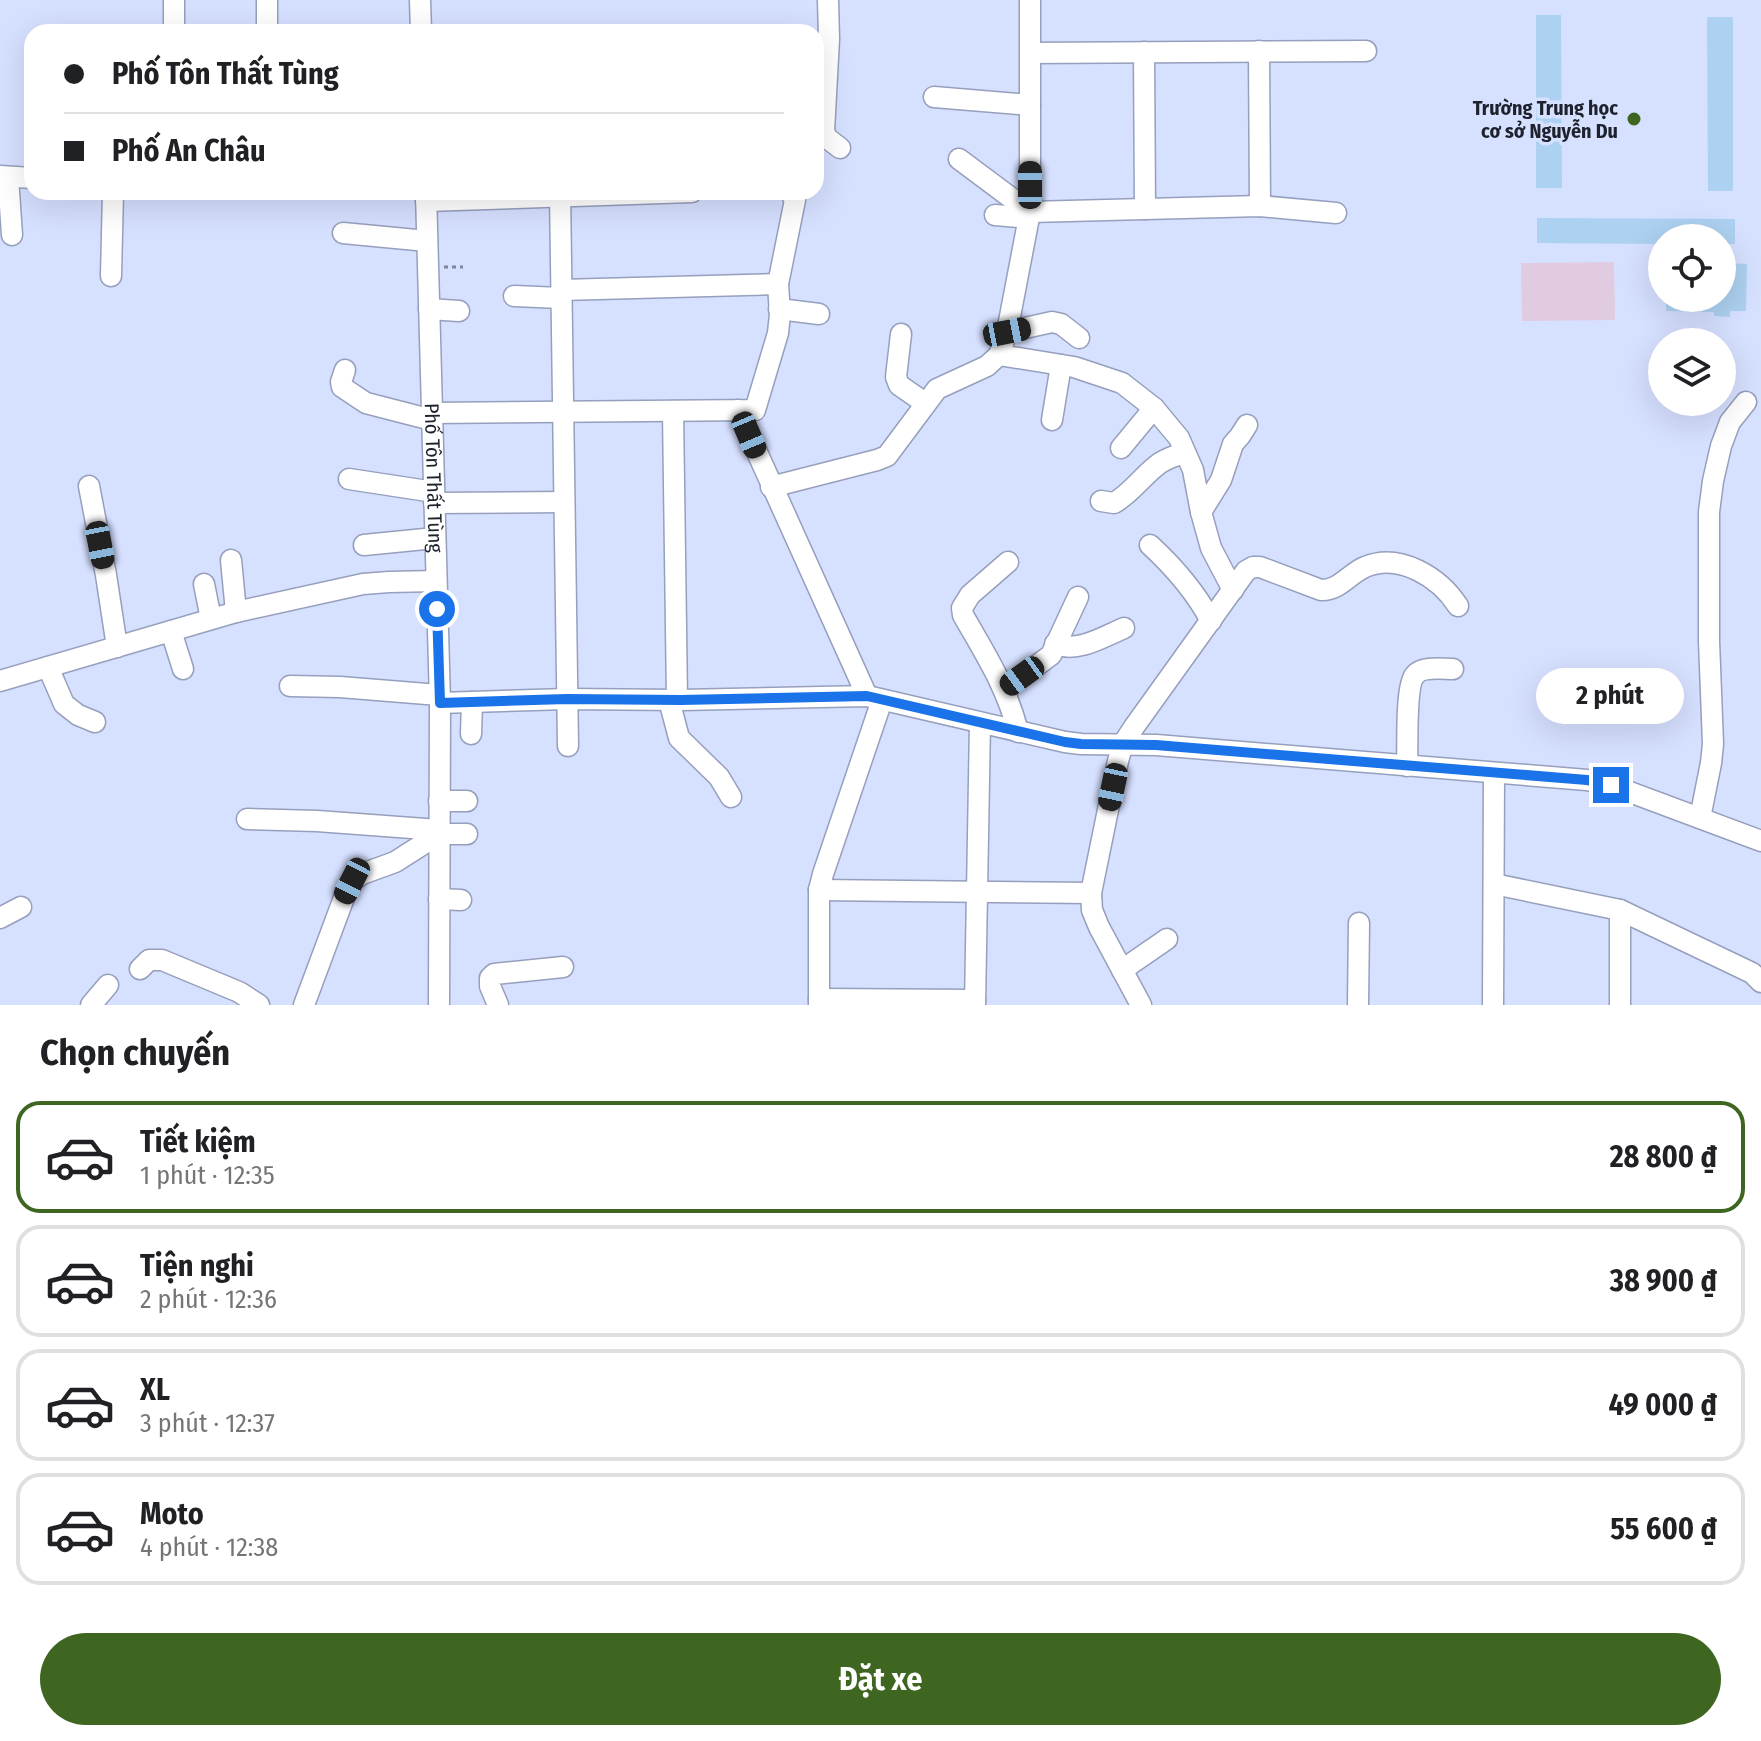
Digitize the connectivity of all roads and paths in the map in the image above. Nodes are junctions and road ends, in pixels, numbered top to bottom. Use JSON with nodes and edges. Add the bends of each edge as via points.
{"nodes":[{"id":1,"x":174,"y":0,"type":"edge"},
{"id":2,"x":267,"y":0,"type":"edge"},
{"id":3,"x":420,"y":0,"type":"edge"},
{"id":4,"x":828,"y":0,"type":"edge"},
{"id":5,"x":1030,"y":0,"type":"edge"},
{"id":6,"x":174,"y":24,"type":"edge"},
{"id":7,"x":267,"y":24,"type":"edge"},
{"id":8,"x":421,"y":24,"type":"edge"},
{"id":9,"x":1259,"y":51,"type":"junction"},
{"id":10,"x":1366,"y":51,"type":"dead end"},
{"id":11,"x":1144,"y":52,"type":"junction"},
{"id":12,"x":1031,"y":53,"type":"junction"},
{"id":13,"x":934,"y":97,"type":"dead end"},
{"id":14,"x":1030,"y":105,"type":"junction"},
{"id":15,"x":840,"y":148,"type":"dead end"},
{"id":16,"x":959,"y":159,"type":"dead end"},
{"id":17,"x":4,"y":177,"type":"edge"},
{"id":18,"x":24,"y":178,"type":"edge"},
{"id":19,"x":113,"y":200,"type":"edge"},
{"id":20,"x":426,"y":200,"type":"edge"},
{"id":21,"x":560,"y":200,"type":"edge"},
{"id":22,"x":795,"y":200,"type":"edge"},
{"id":23,"x":1260,"y":206,"type":"junction"},
{"id":24,"x":1145,"y":209,"type":"junction"},
{"id":25,"x":1336,"y":213,"type":"dead end"},
{"id":26,"x":995,"y":215,"type":"dead end"},
{"id":27,"x":1029,"y":215,"type":"junction"},
{"id":28,"x":343,"y":233,"type":"dead end"},
{"id":29,"x":12,"y":235,"type":"dead end"},
{"id":30,"x":427,"y":241,"type":"junction"},
{"id":31,"x":111,"y":276,"type":"dead end"},
{"id":32,"x":778,"y":284,"type":"junction"},
{"id":33,"x":561,"y":294,"type":"junction"},
{"id":34,"x":514,"y":296,"type":"dead end"},
{"id":35,"x":429,"y":309,"type":"junction"},
{"id":36,"x":779,"y":309,"type":"junction"},
{"id":37,"x":459,"y":311,"type":"dead end"},
{"id":38,"x":819,"y":314,"type":"dead end"},
{"id":39,"x":1007,"y":332,"type":"junction"},
{"id":40,"x":901,"y":334,"type":"dead end"},
{"id":41,"x":1079,"y":338,"type":"dead end"},
{"id":42,"x":999,"y":355,"type":"junction"},
{"id":43,"x":1061,"y":365,"type":"junction"},
{"id":44,"x":345,"y":370,"type":"dead end"},
{"id":45,"x":1746,"y":402,"type":"dead end"},
{"id":46,"x":925,"y":403,"type":"junction"},
{"id":47,"x":1154,"y":408,"type":"junction"},
{"id":48,"x":738,"y":410,"type":"junction"},
{"id":49,"x":673,"y":411,"type":"junction"},
{"id":50,"x":563,"y":413,"type":"junction"},
{"id":51,"x":432,"y":416,"type":"junction"},
{"id":52,"x":1052,"y":420,"type":"dead end"},
{"id":53,"x":1247,"y":425,"type":"dead end"},
{"id":54,"x":1121,"y":448,"type":"dead end"},
{"id":55,"x":1185,"y":453,"type":"junction"},
{"id":56,"x":349,"y":479,"type":"dead end"},
{"id":57,"x":89,"y":486,"type":"dead end"},
{"id":58,"x":771,"y":487,"type":"junction"},
{"id":59,"x":434,"y":498,"type":"junction"},
{"id":60,"x":1101,"y":501,"type":"dead end"},
{"id":61,"x":564,"y":502,"type":"junction"},
{"id":62,"x":1201,"y":512,"type":"junction"},
{"id":63,"x":435,"y":538,"type":"junction"},
{"id":64,"x":364,"y":545,"type":"dead end"},
{"id":65,"x":1150,"y":545,"type":"dead end"},
{"id":66,"x":231,"y":560,"type":"dead end"},
{"id":67,"x":1008,"y":562,"type":"dead end"},
{"id":68,"x":436,"y":581,"type":"junction"},
{"id":69,"x":204,"y":584,"type":"dead end"},
{"id":70,"x":1233,"y":590,"type":"junction"},
{"id":71,"x":1078,"y":597,"type":"dead end"},
{"id":72,"x":1458,"y":606,"type":"dead end"},
{"id":73,"x":236,"y":612,"type":"junction"},
{"id":74,"x":211,"y":619,"type":"junction"},
{"id":75,"x":1211,"y":621,"type":"junction"},
{"id":76,"x":1124,"y":628,"type":"dead end"},
{"id":77,"x":171,"y":631,"type":"junction"},
{"id":78,"x":1055,"y":644,"type":"junction"},
{"id":79,"x":117,"y":647,"type":"junction"},
{"id":80,"x":48,"y":667,"type":"junction"},
{"id":81,"x":183,"y":669,"type":"dead end"},
{"id":82,"x":1453,"y":669,"type":"dead end"},
{"id":83,"x":0,"y":681,"type":"edge"},
{"id":84,"x":290,"y":686,"type":"dead end"},
{"id":85,"x":1005,"y":689,"type":"junction"},
{"id":86,"x":874,"y":698,"type":"junction"},
{"id":87,"x":440,"y":699,"type":"junction"},
{"id":88,"x":567,"y":699,"type":"junction"},
{"id":89,"x":676,"y":700,"type":"junction"},
{"id":90,"x":472,"y":702,"type":"junction"},
{"id":91,"x":95,"y":722,"type":"dead end"},
{"id":92,"x":980,"y":723,"type":"junction"},
{"id":93,"x":1018,"y":732,"type":"junction"},
{"id":94,"x":471,"y":734,"type":"dead end"},
{"id":95,"x":1123,"y":744,"type":"junction"},
{"id":96,"x":568,"y":746,"type":"dead end"},
{"id":97,"x":718,"y":758,"type":"dead end"},
{"id":98,"x":1407,"y":766,"type":"junction"},
{"id":99,"x":1494,"y":773,"type":"junction"},
{"id":100,"x":731,"y":797,"type":"dead end"},
{"id":101,"x":439,"y":801,"type":"junction"},
{"id":102,"x":467,"y":801,"type":"dead end"},
{"id":103,"x":1700,"y":818,"type":"junction"},
{"id":104,"x":247,"y":819,"type":"dead end"},
{"id":105,"x":439,"y":832,"type":"junction"},
{"id":106,"x":467,"y":834,"type":"dead end"},
{"id":107,"x":1761,"y":841,"type":"edge"},
{"id":108,"x":1494,"y":884,"type":"junction"},
{"id":109,"x":819,"y":890,"type":"junction"},
{"id":110,"x":977,"y":893,"type":"junction"},
{"id":111,"x":1091,"y":893,"type":"junction"},
{"id":112,"x":439,"y":899,"type":"junction"},
{"id":113,"x":461,"y":900,"type":"dead end"},
{"id":114,"x":21,"y":907,"type":"dead end"},
{"id":115,"x":1620,"y":910,"type":"junction"},
{"id":116,"x":0,"y":918,"type":"edge"},
{"id":117,"x":1359,"y":923,"type":"dead end"},
{"id":118,"x":1167,"y":939,"type":"dead end"},
{"id":119,"x":563,"y":967,"type":"dead end"},
{"id":120,"x":140,"y":969,"type":"dead end"},
{"id":121,"x":1122,"y":970,"type":"junction"},
{"id":122,"x":1761,"y":982,"type":"edge"},
{"id":123,"x":108,"y":985,"type":"dead end"},
{"id":124,"x":819,"y":1002,"type":"edge"},
{"id":125,"x":975,"y":1002,"type":"edge"},
{"id":126,"x":91,"y":1005,"type":"edge"},
{"id":127,"x":259,"y":1005,"type":"edge"},
{"id":128,"x":304,"y":1005,"type":"edge"},
{"id":129,"x":439,"y":1005,"type":"edge"},
{"id":130,"x":498,"y":1005,"type":"edge"},
{"id":131,"x":1141,"y":1005,"type":"edge"},
{"id":132,"x":1358,"y":1005,"type":"edge"},
{"id":133,"x":1493,"y":1005,"type":"edge"},
{"id":134,"x":1620,"y":1005,"type":"edge"}],
"edges":[{"from":1,"to":6,"type":"street"},
{"from":2,"to":7,"type":"street"},
{"from":3,"to":8,"type":"street"},
{"from":4,"to":15,"type":"street","via":[[824,131]]},
{"from":5,"to":12,"type":"street"},
{"from":9,"to":10,"type":"street"},
{"from":9,"to":11,"type":"street"},
{"from":9,"to":23,"type":"street"},
{"from":11,"to":12,"type":"street"},
{"from":11,"to":24,"type":"street"},
{"from":12,"to":14,"type":"street"},
{"from":13,"to":14,"type":"street"},
{"from":14,"to":27,"type":"street"},
{"from":16,"to":27,"type":"street"},
{"from":17,"to":18,"type":"street"},
{"from":17,"to":29,"type":"street"},
{"from":19,"to":31,"type":"street"},
{"from":20,"to":30,"type":"street","name":"Phố Tôn Thất Tùng"},
{"from":21,"to":33,"type":"street"},
{"from":22,"to":32,"type":"street"},
{"from":23,"to":24,"type":"street"},
{"from":23,"to":25,"type":"street"},
{"from":24,"to":27,"type":"street"},
{"from":26,"to":27,"type":"street"},
{"from":27,"to":39,"type":"street"},
{"from":28,"to":30,"type":"street"},
{"from":30,"to":35,"type":"street","name":"Phố Tôn Thất Tùng"},
{"from":32,"to":33,"type":"street"},
{"from":32,"to":36,"type":"street"},
{"from":33,"to":34,"type":"street"},
{"from":33,"to":50,"type":"street"},
{"from":35,"to":37,"type":"street"},
{"from":35,"to":51,"type":"street","name":"Phố Tôn Thất Tùng"},
{"from":36,"to":38,"type":"street"},
{"from":36,"to":48,"type":"street","via":[[778,333],[755,410]]},
{"from":39,"to":41,"type":"street","via":[[1052,322]]},
{"from":39,"to":42,"type":"street"},
{"from":40,"to":46,"type":"street","via":[[897,382]]},
{"from":42,"to":43,"type":"street"},
{"from":42,"to":46,"type":"street","via":[[937,389]]},
{"from":43,"to":47,"type":"street","via":[[1122,383]]},
{"from":43,"to":52,"type":"street"},
{"from":44,"to":51,"type":"street","via":[[342,387],[366,403]]},
{"from":45,"to":103,"type":"street","via":[[1730,422],[1721,446],[1709,512],[1713,744]]},
{"from":46,"to":58,"type":"street","via":[[887,456]]},
{"from":47,"to":54,"type":"street"},
{"from":47,"to":55,"type":"street"},
{"from":48,"to":49,"type":"street"},
{"from":48,"to":58,"type":"street"},
{"from":49,"to":50,"type":"street"},
{"from":49,"to":89,"type":"street"},
{"from":50,"to":51,"type":"street"},
{"from":50,"to":61,"type":"street"},
{"from":51,"to":59,"type":"street","name":"Phố Tôn Thất Tùng"},
{"from":53,"to":62,"type":"street"},
{"from":55,"to":60,"type":"street","via":[[1157,465],[1123,498]]},
{"from":55,"to":62,"type":"street"},
{"from":56,"to":59,"type":"street"},
{"from":57,"to":79,"type":"street"},
{"from":58,"to":86,"type":"street"},
{"from":59,"to":61,"type":"street"},
{"from":59,"to":63,"type":"street","name":"Phố Tôn Thất Tùng"},
{"from":61,"to":88,"type":"street"},
{"from":62,"to":70,"type":"street","via":[[1211,548]]},
{"from":63,"to":64,"type":"street"},
{"from":63,"to":68,"type":"street","name":"Phố Tôn Thất Tùng"},
{"from":65,"to":75,"type":"street","via":[[1175,568]]},
{"from":66,"to":73,"type":"street"},
{"from":67,"to":85,"type":"street","via":[[962,608]]},
{"from":68,"to":73,"type":"street","via":[[363,584]]},
{"from":68,"to":87,"type":"street","name":"Phố Tôn Thất Tùng"},
{"from":69,"to":74,"type":"street"},
{"from":70,"to":72,"type":"street","via":[[1253,567],[1329,590],[1365,567],[1397,564],[1434,580]]},
{"from":70,"to":75,"type":"street"},
{"from":71,"to":78,"type":"street"},
{"from":73,"to":74,"type":"street"},
{"from":74,"to":77,"type":"street"},
{"from":75,"to":95,"type":"street"},
{"from":76,"to":78,"type":"street","via":[[1077,647]]},
{"from":77,"to":79,"type":"street"},
{"from":77,"to":81,"type":"street"},
{"from":78,"to":85,"type":"street","via":[[1051,655]]},
{"from":79,"to":80,"type":"street"},
{"from":80,"to":83,"type":"street"},
{"from":80,"to":91,"type":"street","via":[[64,704]]},
{"from":82,"to":98,"type":"street","via":[[1414,676]]},
{"from":84,"to":87,"type":"street"},
{"from":85,"to":93,"type":"street"},
{"from":86,"to":89,"type":"street"},
{"from":86,"to":92,"type":"street"},
{"from":86,"to":109,"type":"street"},
{"from":87,"to":90,"type":"street"},
{"from":87,"to":101,"type":"street","name":"Phố Tôn Thất Tùng"},
{"from":88,"to":89,"type":"street"},
{"from":88,"to":90,"type":"street"},
{"from":88,"to":96,"type":"street"},
{"from":89,"to":97,"type":"street","via":[[689,732]]},
{"from":89,"to":100,"type":"street","via":[[679,738],[719,777]]},
{"from":90,"to":94,"type":"street"},
{"from":92,"to":93,"type":"street"},
{"from":92,"to":110,"type":"street"},
{"from":93,"to":95,"type":"street","via":[[1081,744]]},
{"from":95,"to":98,"type":"street"},
{"from":95,"to":111,"type":"street"},
{"from":98,"to":99,"type":"street"},
{"from":99,"to":103,"type":"street","via":[[1611,785]]},
{"from":99,"to":108,"type":"street"},
{"from":101,"to":102,"type":"street"},
{"from":101,"to":105,"type":"street","name":"Phố Tôn Thất Tùng"},
{"from":103,"to":107,"type":"street"},
{"from":104,"to":105,"type":"street"},
{"from":105,"to":106,"type":"street"},
{"from":105,"to":112,"type":"street","name":"Phố Tôn Thất Tùng"},
{"from":105,"to":128,"type":"street","via":[[395,862],[352,881]]},
{"from":108,"to":115,"type":"street"},
{"from":108,"to":133,"type":"street"},
{"from":109,"to":110,"type":"street"},
{"from":109,"to":124,"type":"street"},
{"from":110,"to":111,"type":"street"},
{"from":110,"to":125,"type":"street"},
{"from":111,"to":121,"type":"street","via":[[1092,910]]},
{"from":112,"to":113,"type":"street"},
{"from":112,"to":129,"type":"street","name":"Phố Tôn Thất Tùng"},
{"from":114,"to":116,"type":"street"},
{"from":115,"to":122,"type":"street"},
{"from":115,"to":134,"type":"street"},
{"from":117,"to":132,"type":"street"},
{"from":118,"to":121,"type":"street"},
{"from":119,"to":130,"type":"street","via":[[494,974],[490,986]]},
{"from":120,"to":127,"type":"street","via":[[149,960],[162,960]]},
{"from":121,"to":131,"type":"street"},
{"from":123,"to":126,"type":"street"},
{"from":124,"to":125,"type":"street"}]}
